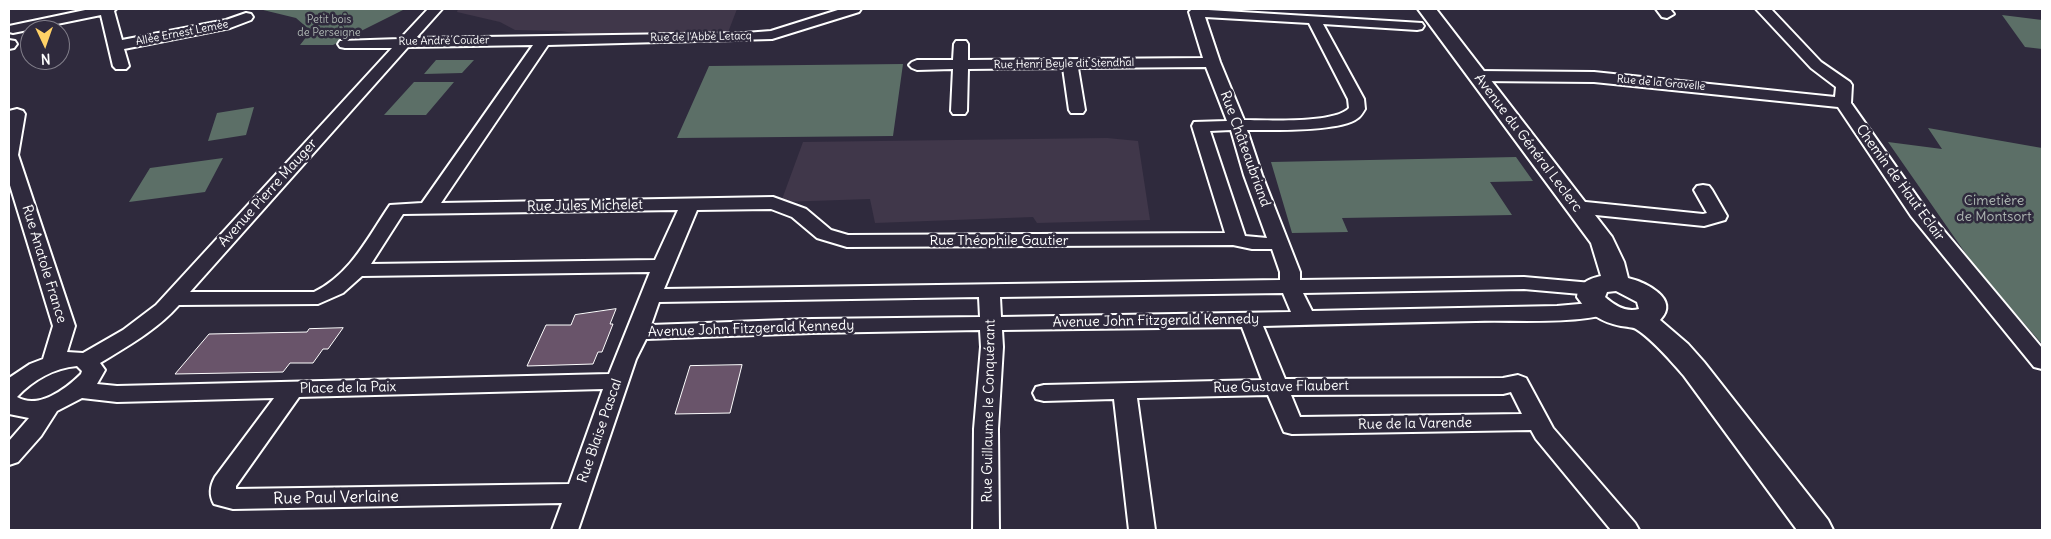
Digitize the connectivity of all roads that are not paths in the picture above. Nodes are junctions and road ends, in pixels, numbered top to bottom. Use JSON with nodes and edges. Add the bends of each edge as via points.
{"nodes":[{"id":1,"x":108,"y":9,"type":"edge"},
{"id":2,"x":435,"y":9,"type":"edge"},
{"id":3,"x":814,"y":9,"type":"edge"},
{"id":4,"x":854,"y":9,"type":"edge"},
{"id":5,"x":1763,"y":9,"type":"edge"},
{"id":6,"x":829,"y":16,"type":"junction"},
{"id":7,"x":1306,"y":16,"type":"edge"},
{"id":8,"x":246,"y":17,"type":"dead end"},
{"id":9,"x":1422,"y":17,"type":"edge"},
{"id":10,"x":10,"y":20,"type":"edge"},
{"id":11,"x":544,"y":40,"type":"junction"},
{"id":12,"x":404,"y":42,"type":"junction"},
{"id":13,"x":345,"y":44,"type":"dead end"},
{"id":14,"x":961,"y":44,"type":"dead end"},
{"id":15,"x":9,"y":45,"type":"edge"},
{"id":16,"x":116,"y":46,"type":"junction"},
{"id":17,"x":1212,"y":62,"type":"junction"},
{"id":18,"x":1070,"y":64,"type":"junction"},
{"id":19,"x":917,"y":65,"type":"dead end"},
{"id":20,"x":960,"y":65,"type":"junction"},
{"id":21,"x":121,"y":66,"type":"dead end"},
{"id":22,"x":1477,"y":76,"type":"junction"},
{"id":23,"x":1843,"y":103,"type":"junction"},
{"id":24,"x":12,"y":110,"type":"edge"},
{"id":25,"x":1077,"y":110,"type":"dead end"},
{"id":26,"x":959,"y":111,"type":"dead end"},
{"id":27,"x":1237,"y":124,"type":"junction"},
{"id":28,"x":1703,"y":190,"type":"dead end"},
{"id":29,"x":773,"y":203,"type":"joint"},
{"id":30,"x":690,"y":204,"type":"junction"},
{"id":31,"x":1576,"y":207,"type":"junction"},
{"id":32,"x":428,"y":208,"type":"junction"},
{"id":33,"x":1236,"y":238,"type":"junction"},
{"id":34,"x":1280,"y":243,"type":"junction"},
{"id":35,"x":662,"y":266,"type":"junction"},
{"id":36,"x":356,"y":270,"type":"junction"},
{"id":37,"x":1290,"y":286,"type":"junction"},
{"id":38,"x":989,"y":292,"type":"junction"},
{"id":39,"x":1603,"y":294,"type":"junction"},
{"id":40,"x":651,"y":296,"type":"junction"},
{"id":41,"x":172,"y":299,"type":"junction"},
{"id":42,"x":1304,"y":318,"type":"junction"},
{"id":43,"x":1250,"y":320,"type":"junction"},
{"id":44,"x":992,"y":324,"type":"junction"},
{"id":45,"x":638,"y":332,"type":"junction"},
{"id":46,"x":87,"y":361,"type":"junction"},
{"id":47,"x":2042,"y":362,"type":"edge"},
{"id":48,"x":52,"y":363,"type":"junction"},
{"id":49,"x":617,"y":381,"type":"junction"},
{"id":50,"x":13,"y":384,"type":"edge"},
{"id":51,"x":1275,"y":387,"type":"junction"},
{"id":52,"x":80,"y":390,"type":"junction"},
{"id":53,"x":292,"y":390,"type":"junction"},
{"id":54,"x":1125,"y":391,"type":"junction"},
{"id":55,"x":1044,"y":393,"type":"dead end"},
{"id":56,"x":9,"y":403,"type":"edge"},
{"id":57,"x":48,"y":406,"type":"junction"},
{"id":58,"x":1538,"y":422,"type":"junction"},
{"id":59,"x":9,"y":456,"type":"edge"},
{"id":60,"x":580,"y":493,"type":"junction"},
{"id":61,"x":565,"y":530,"type":"edge"},
{"id":62,"x":986,"y":530,"type":"edge"},
{"id":63,"x":1142,"y":530,"type":"edge"},
{"id":64,"x":1626,"y":530,"type":"edge"},
{"id":65,"x":1816,"y":530,"type":"edge"}],
"edges":[{"from":1,"to":10,"type":"street"},
{"from":1,"to":16,"type":"street","name":"Allée Ernest Lemée"},
{"from":2,"to":12,"type":"street","name":"Avenue Pierre Mauger"},
{"from":3,"to":6,"type":"street"},
{"from":4,"to":6,"type":"street","name":"Rue de l'Abbé Letacq"},
{"from":5,"to":23,"type":"street","name":"Chemin de Haut Eclair","via":[[1816,65],[1844,85]]},
{"from":6,"to":11,"type":"street","name":"Rue de l'Abbé Letacq","via":[[772,34],[754,36]]},
{"from":7,"to":9,"type":"street"},
{"from":7,"to":17,"type":"street","name":"Rue Châteaubriand","via":[[1196,12]]},
{"from":7,"to":27,"type":"street","via":[[1356,99],[1357,109],[1350,116],[1321,124]]},
{"from":8,"to":16,"type":"street","name":"Allée Ernest Lemée","via":[[230,24]]},
{"from":9,"to":22,"type":"main road","name":"Avenue du Général Leclerc"},
{"from":10,"to":15,"type":"street","via":[[14,41]]},
{"from":11,"to":12,"type":"street","name":"Rue André Couder"},
{"from":11,"to":32,"type":"street"},
{"from":12,"to":13,"type":"street","name":"Rue André Couder"},
{"from":12,"to":41,"type":"street","name":"Avenue Pierre Mauger"},
{"from":14,"to":20,"type":"street"},
{"from":16,"to":21,"type":"street","name":"Allée Ernest Lemée"},
{"from":17,"to":18,"type":"street","name":"Rue Henri Beyle dit Stendhal"},
{"from":17,"to":27,"type":"street","name":"Rue Châteaubriand"},
{"from":18,"to":20,"type":"street","name":"Rue Henri Beyle dit Stendhal"},
{"from":18,"to":25,"type":"street"},
{"from":19,"to":20,"type":"street","name":"Rue Henri Beyle dit Stendhal"},
{"from":20,"to":26,"type":"street"},
{"from":22,"to":23,"type":"street","name":"Rue de la Gravelle","via":[[1594,77]]},
{"from":22,"to":31,"type":"main road","name":"Avenue du Général Leclerc"},
{"from":23,"to":47,"type":"street","name":"Chemin de Haut Eclair","via":[[1918,212]]},
{"from":24,"to":48,"type":"street","name":"Rue Anatole France","via":[[9,154],[64,326]]},
{"from":27,"to":33,"type":"street","via":[[1200,126]]},
{"from":27,"to":34,"type":"street","name":"Rue Châteaubriand"},
{"from":28,"to":31,"type":"street","via":[[1718,216],[1704,220]]},
{"from":29,"to":30,"type":"street","name":"Rue Jules Michelet"},
{"from":29,"to":33,"type":"street","name":"Rue Théophile Gautier","via":[[799,213],[824,234],[847,241]]},
{"from":30,"to":32,"type":"street","name":"Rue Jules Michelet"},
{"from":30,"to":35,"type":"street","name":"Avenue John Fitzgerald Kennedy"},
{"from":31,"to":39,"type":"main road","name":"Avenue du Général Leclerc","via":[[1603,242],[1611,262]]},
{"from":32,"to":36,"type":"street","name":"Rue Jules Michelet","via":[[398,209]]},
{"from":33,"to":34,"type":"street","name":"Rue Théophile Gautier","via":[[1260,245]]},
{"from":34,"to":37,"type":"street","name":"Rue Châteaubriand","via":[[1290,272]]},
{"from":35,"to":36,"type":"street"},
{"from":35,"to":40,"type":"street","name":"Avenue John Fitzgerald Kennedy"},
{"from":36,"to":41,"type":"street","via":[[336,289],[318,298]]},
{"from":37,"to":38,"type":"street"},
{"from":37,"to":39,"type":"street","via":[[1524,283]]},
{"from":37,"to":42,"type":"street","name":"Rue Châteaubriand"},
{"from":38,"to":40,"type":"street"},
{"from":38,"to":44,"type":"street","name":"Rue Guillaume le Conquérant"},
{"from":39,"to":42,"type":"street","name":"Avenue John Fitzgerald Kennedy","via":[[1557,313]]},
{"from":39,"to":65,"type":"main road","via":[[1634,288],[1648,297],[1652,313],[1641,318],[1694,369]]},
{"from":40,"to":45,"type":"street","name":"Avenue John Fitzgerald Kennedy"},
{"from":41,"to":46,"type":"street","name":"Avenue Pierre Mauger","via":[[131,335]]},
{"from":42,"to":43,"type":"street","name":"Avenue John Fitzgerald Kennedy"},
{"from":43,"to":44,"type":"street","name":"Avenue John Fitzgerald Kennedy"},
{"from":43,"to":51,"type":"street"},
{"from":44,"to":45,"type":"street","name":"Avenue John Fitzgerald Kennedy"},
{"from":44,"to":62,"type":"street","name":"Rue Guillaume le Conquérant","via":[[986,429]]},
{"from":45,"to":49,"type":"street","name":"Rue Blaise Pascal"},
{"from":46,"to":48,"type":"street"},
{"from":46,"to":52,"type":"street","via":[[94,370],[93,376]]},
{"from":48,"to":50,"type":"street"},
{"from":49,"to":53,"type":"street","name":"Place de la Paix"},
{"from":49,"to":60,"type":"street","name":"Rue Blaise Pascal"},
{"from":51,"to":54,"type":"street","name":"Rue Gustave Flaubert"},
{"from":51,"to":58,"type":"street","name":"Rue Gustave Flaubert","via":[[1503,386],[1518,383]]},
{"from":51,"to":58,"type":"street","name":"Rue de la Varende","via":[[1292,426]]},
{"from":52,"to":53,"type":"street","name":"Place de la Paix","via":[[117,394]]},
{"from":52,"to":57,"type":"street"},
{"from":53,"to":60,"type":"street","name":"Rue Paul Verlaine","via":[[224,484],[222,497]]},
{"from":54,"to":55,"type":"street","name":"Rue Gustave Flaubert"},
{"from":54,"to":63,"type":"street"},
{"from":56,"to":57,"type":"street","via":[[20,409]]},
{"from":57,"to":59,"type":"street","via":[[33,430]]},
{"from":58,"to":64,"type":"street"},
{"from":60,"to":61,"type":"street","name":"Rue Blaise Pascal"}]}
